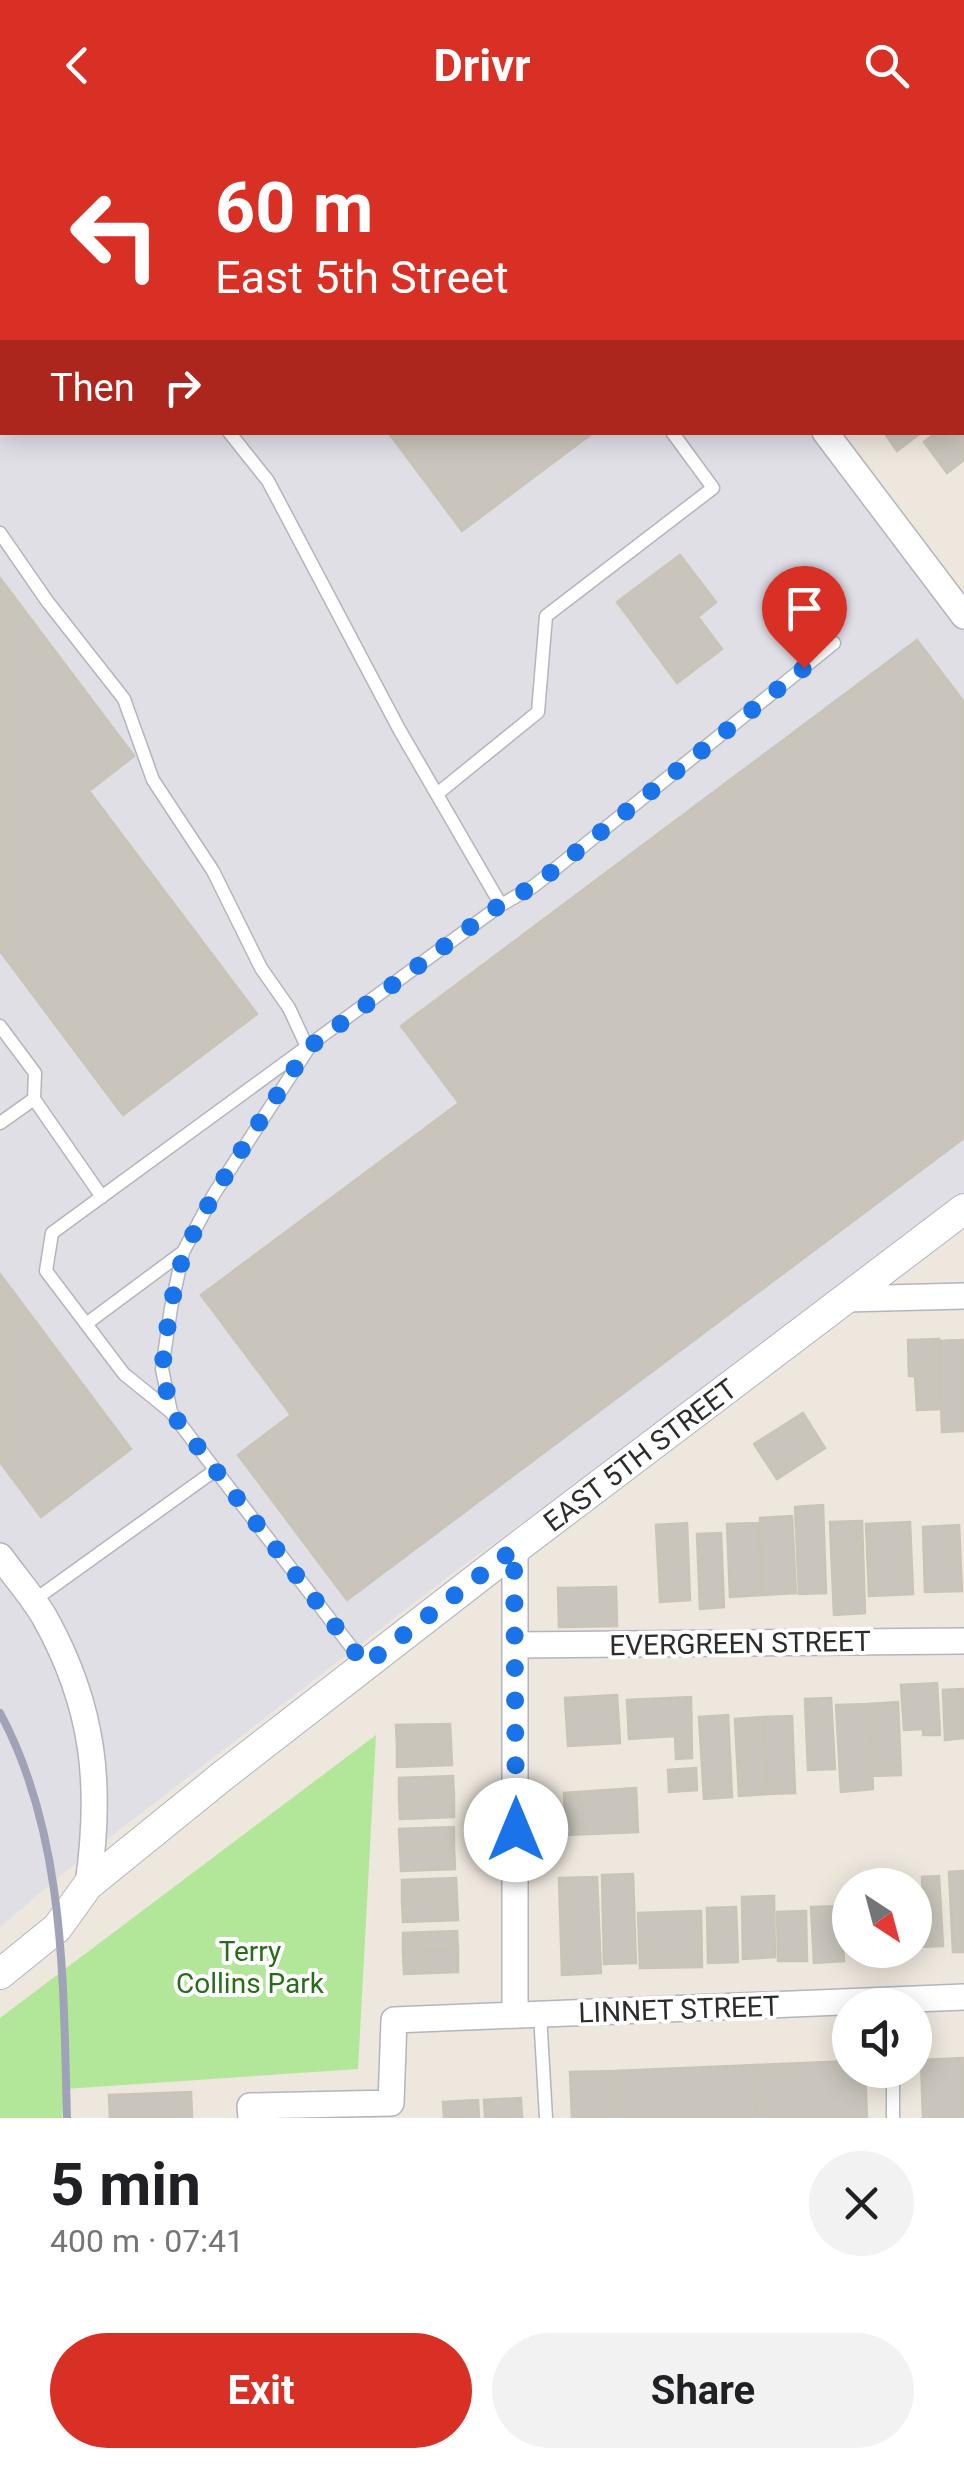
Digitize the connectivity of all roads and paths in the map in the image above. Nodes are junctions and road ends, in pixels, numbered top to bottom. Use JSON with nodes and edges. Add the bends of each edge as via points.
{"nodes":[{"id":1,"x":231,"y":435,"type":"edge"},
{"id":2,"x":674,"y":435,"type":"edge"},
{"id":3,"x":827,"y":435,"type":"edge"},
{"id":4,"x":0,"y":533,"type":"edge"},
{"id":5,"x":964,"y":616,"type":"edge"},
{"id":6,"x":834,"y":643,"type":"dead end"},
{"id":7,"x":437,"y":794,"type":"junction"},
{"id":8,"x":501,"y":904,"type":"junction"},
{"id":9,"x":0,"y":1026,"type":"edge"},
{"id":10,"x":308,"y":1048,"type":"junction"},
{"id":11,"x":34,"y":1099,"type":"junction"},
{"id":12,"x":0,"y":1124,"type":"edge"},
{"id":13,"x":102,"y":1197,"type":"junction"},
{"id":14,"x":964,"y":1209,"type":"edge"},
{"id":15,"x":184,"y":1252,"type":"junction"},
{"id":16,"x":964,"y":1296,"type":"edge"},
{"id":17,"x":845,"y":1299,"type":"junction"},
{"id":18,"x":86,"y":1324,"type":"junction"},
{"id":19,"x":171,"y":1412,"type":"junction"},
{"id":20,"x":214,"y":1471,"type":"junction"},
{"id":21,"x":514,"y":1549,"type":"junction"},
{"id":22,"x":0,"y":1556,"type":"edge"},
{"id":23,"x":33,"y":1601,"type":"junction"},
{"id":24,"x":964,"y":1641,"type":"edge"},
{"id":25,"x":516,"y":1646,"type":"junction"},
{"id":26,"x":365,"y":1665,"type":"junction"},
{"id":27,"x":88,"y":1885,"type":"junction"},
{"id":28,"x":0,"y":1974,"type":"edge"},
{"id":29,"x":964,"y":1997,"type":"edge"},
{"id":30,"x":932,"y":1999,"type":"edge"},
{"id":31,"x":832,"y":2004,"type":"edge"},
{"id":32,"x":528,"y":2014,"type":"junction"},
{"id":33,"x":894,"y":2088,"type":"edge"},
{"id":34,"x":251,"y":2118,"type":"edge"},
{"id":35,"x":546,"y":2118,"type":"edge"},
{"id":36,"x":894,"y":2118,"type":"edge"}],
"edges":[{"from":1,"to":7,"type":"lane","via":[[268,481]]},
{"from":2,"to":7,"type":"lane","via":[[713,488],[546,616],[538,712]]},
{"from":3,"to":5,"type":"street"},
{"from":4,"to":10,"type":"lane","via":[[124,700],[153,780],[213,871]]},
{"from":6,"to":8,"type":"lane","via":[[534,886]]},
{"from":7,"to":8,"type":"lane"},
{"from":8,"to":10,"type":"lane"},
{"from":9,"to":11,"type":"lane","via":[[34,1073]]},
{"from":10,"to":13,"type":"lane"},
{"from":10,"to":15,"type":"lane"},
{"from":11,"to":12,"type":"lane"},
{"from":11,"to":13,"type":"lane"},
{"from":13,"to":18,"type":"lane","via":[[52,1233],[46,1271]]},
{"from":14,"to":17,"type":"street","name":"EAST 5TH STREET"},
{"from":15,"to":18,"type":"lane"},
{"from":15,"to":19,"type":"lane","via":[[162,1369]]},
{"from":16,"to":17,"type":"street"},
{"from":17,"to":21,"type":"street","name":"EAST 5TH STREET"},
{"from":18,"to":19,"type":"lane","via":[[124,1374]]},
{"from":19,"to":20,"type":"lane"},
{"from":20,"to":23,"type":"lane"},
{"from":20,"to":26,"type":"lane"},
{"from":21,"to":25,"type":"street"},
{"from":21,"to":26,"type":"street","name":"EAST 5TH STREET"},
{"from":22,"to":23,"type":"street"},
{"from":23,"to":27,"type":"street","via":[[74,1676],[90,1739],[96,1831]]},
{"from":24,"to":25,"type":"street","name":"EVERGREEN STREET"},
{"from":25,"to":32,"type":"street"},
{"from":26,"to":27,"type":"street","name":"EAST 5TH STREET"},
{"from":27,"to":28,"type":"street","name":"EAST 5TH STREET","via":[[58,1928]]},
{"from":29,"to":30,"type":"street","name":"LINNET STREET"},
{"from":31,"to":32,"type":"street","name":"LINNET STREET"},
{"from":32,"to":34,"type":"street","name":"LINNET STREET","via":[[394,2020],[391,2103],[250,2106]]},
{"from":32,"to":35,"type":"lane"},
{"from":33,"to":36,"type":"lane"}]}
